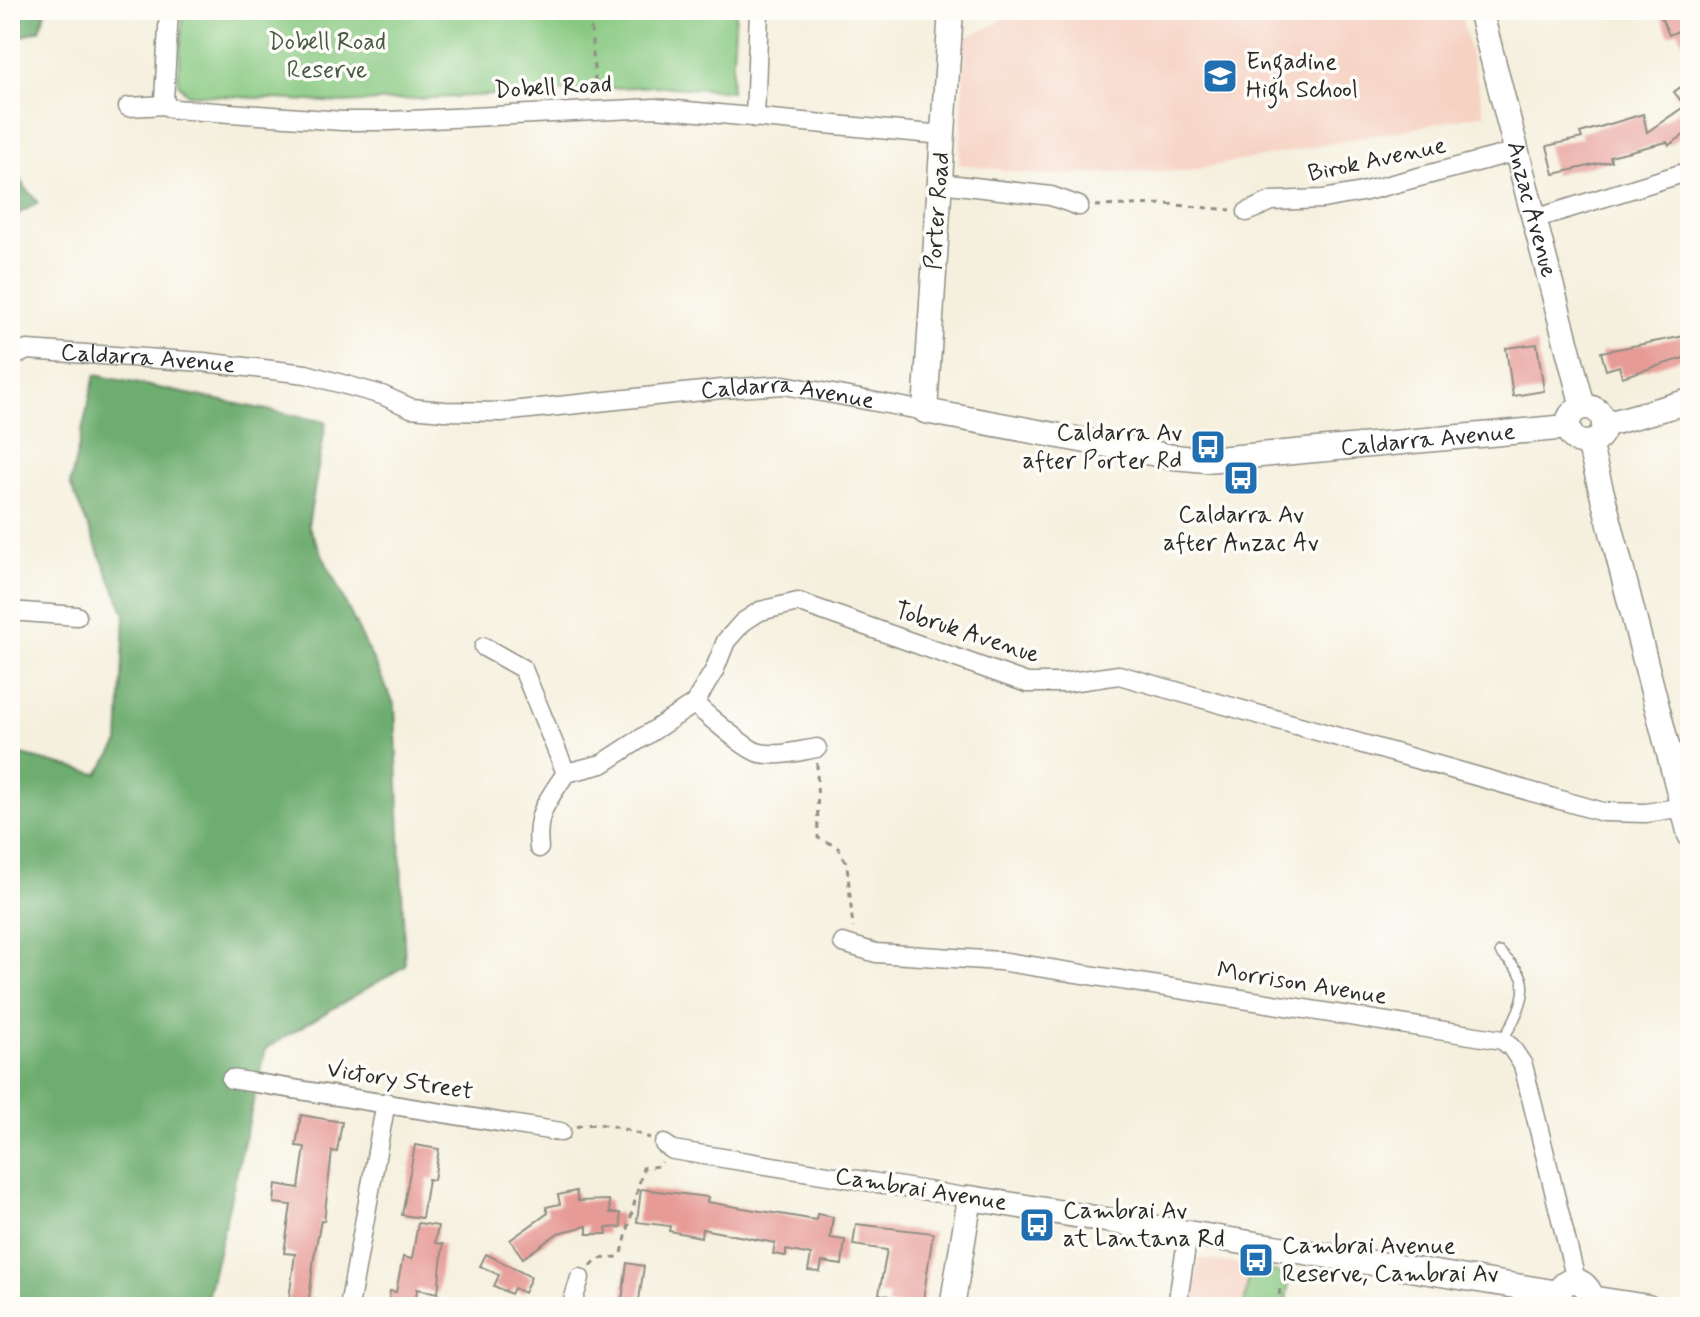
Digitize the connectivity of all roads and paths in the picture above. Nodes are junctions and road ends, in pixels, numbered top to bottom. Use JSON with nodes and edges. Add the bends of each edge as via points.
{"nodes":[{"id":1,"x":169,"y":10,"type":"edge"},
{"id":2,"x":597,"y":10,"type":"edge"},
{"id":3,"x":759,"y":10,"type":"edge"},
{"id":4,"x":982,"y":10,"type":"edge"},
{"id":5,"x":1480,"y":10,"type":"edge"},
{"id":6,"x":951,"y":11,"type":"edge"},
{"id":7,"x":166,"y":105,"type":"junction"},
{"id":8,"x":128,"y":107,"type":"dead end"},
{"id":9,"x":596,"y":110,"type":"junction"},
{"id":10,"x":755,"y":118,"type":"junction"},
{"id":11,"x":943,"y":135,"type":"junction"},
{"id":12,"x":1518,"y":151,"type":"junction"},
{"id":13,"x":1690,"y":171,"type":"edge"},
{"id":14,"x":940,"y":183,"type":"junction"},
{"id":15,"x":1079,"y":206,"type":"joint"},
{"id":16,"x":1247,"y":212,"type":"joint"},
{"id":17,"x":1534,"y":219,"type":"junction"},
{"id":18,"x":10,"y":358,"type":"edge"},
{"id":19,"x":1690,"y":401,"type":"edge"},
{"id":20,"x":1583,"y":407,"type":"junction"},
{"id":21,"x":925,"y":411,"type":"junction"},
{"id":22,"x":1568,"y":427,"type":"junction"},
{"id":23,"x":1596,"y":434,"type":"junction"},
{"id":24,"x":10,"y":611,"type":"edge"},
{"id":25,"x":77,"y":616,"type":"dead end"},
{"id":26,"x":484,"y":647,"type":"dead end"},
{"id":27,"x":694,"y":704,"type":"junction"},
{"id":28,"x":817,"y":748,"type":"joint"},
{"id":29,"x":566,"y":773,"type":"junction"},
{"id":30,"x":1683,"y":807,"type":"junction"},
{"id":31,"x":1690,"y":835,"type":"edge"},
{"id":32,"x":539,"y":848,"type":"dead end"},
{"id":33,"x":843,"y":943,"type":"joint"},
{"id":34,"x":1500,"y":952,"type":"dead end"},
{"id":35,"x":1502,"y":1040,"type":"junction"},
{"id":36,"x":231,"y":1079,"type":"dead end"},
{"id":37,"x":386,"y":1102,"type":"junction"},
{"id":38,"x":561,"y":1132,"type":"joint"},
{"id":39,"x":668,"y":1147,"type":"junction"},
{"id":40,"x":970,"y":1198,"type":"junction"},
{"id":41,"x":1188,"y":1233,"type":"junction"},
{"id":42,"x":1287,"y":1271,"type":"dead end"},
{"id":43,"x":579,"y":1281,"type":"joint"},
{"id":44,"x":1575,"y":1297,"type":"edge"},
{"id":45,"x":349,"y":1307,"type":"edge"},
{"id":46,"x":571,"y":1307,"type":"edge"},
{"id":47,"x":952,"y":1307,"type":"edge"},
{"id":48,"x":1177,"y":1307,"type":"edge"},
{"id":49,"x":1278,"y":1307,"type":"edge"},
{"id":50,"x":1648,"y":1307,"type":"edge"}],
"edges":[{"from":1,"to":7,"type":"street"},
{"from":2,"to":9,"type":"path","via":[[591,29]]},
{"from":3,"to":10,"type":"street"},
{"from":4,"to":6,"type":"lane","name":"Porter Road"},
{"from":5,"to":12,"type":"street","name":"Anzac Avenue"},
{"from":6,"to":11,"type":"street","name":"Porter Road"},
{"from":7,"to":8,"type":"street","name":"Dobell Road"},
{"from":7,"to":9,"type":"street","name":"Dobell Road","via":[[342,121]]},
{"from":9,"to":10,"type":"street","name":"Dobell Road","via":[[655,108]]},
{"from":10,"to":11,"type":"street","name":"Dobell Road"},
{"from":11,"to":14,"type":"street","name":"Porter Road"},
{"from":12,"to":16,"type":"street","name":"Birok Avenue","via":[[1362,192],[1272,201]]},
{"from":12,"to":17,"type":"street","name":"Anzac Avenue"},
{"from":13,"to":17,"type":"street"},
{"from":14,"to":15,"type":"street","via":[[1051,196]]},
{"from":14,"to":21,"type":"street","name":"Porter Road"},
{"from":15,"to":16,"type":"path","via":[[1166,204]]},
{"from":17,"to":20,"type":"street","name":"Anzac Avenue"},
{"from":18,"to":21,"type":"street","name":"Caldarra Avenue","via":[[27,350],[203,362],[291,373],[382,395],[411,408],[444,411],[501,412],[784,385]]},
{"from":19,"to":23,"type":"street"},
{"from":20,"to":22,"type":"street","via":[[1571,416]]},
{"from":20,"to":23,"type":"street","via":[[1599,413]]},
{"from":21,"to":22,"type":"street","name":"Caldarra Avenue","via":[[1206,460]]},
{"from":22,"to":23,"type":"street","via":[[1575,439]]},
{"from":23,"to":30,"type":"street"},
{"from":24,"to":25,"type":"street"},
{"from":26,"to":29,"type":"street","via":[[523,669]]},
{"from":27,"to":28,"type":"street","via":[[757,753]]},
{"from":27,"to":29,"type":"street","name":"Tobruk Avenue","via":[[602,764]]},
{"from":27,"to":30,"type":"street","name":"Tobruk Avenue","via":[[726,641],[743,622],[760,611],[798,602],[1027,683],[1119,675],[1603,812]]},
{"from":28,"to":33,"type":"path","via":[[818,838],[838,847],[847,864],[851,893],[854,933]]},
{"from":29,"to":32,"type":"street","via":[[545,804],[537,828]]},
{"from":30,"to":31,"type":"street"},
{"from":33,"to":35,"type":"street","name":"Morrison Avenue","via":[[876,953],[1000,961]]},
{"from":34,"to":35,"type":"lane","via":[[1523,982],[1517,1015]]},
{"from":35,"to":44,"type":"street","via":[[1523,1065]]},
{"from":36,"to":37,"type":"street","name":"Victory Street"},
{"from":37,"to":38,"type":"street","name":"Victory Street"},
{"from":37,"to":45,"type":"street"},
{"from":38,"to":39,"type":"path","via":[[587,1123],[630,1131]]},
{"from":39,"to":40,"type":"street","name":"Cambrai Avenue"},
{"from":39,"to":43,"type":"path","via":[[659,1166],[643,1168],[622,1253],[597,1259]]},
{"from":40,"to":41,"type":"street","name":"Cambrai Avenue"},
{"from":40,"to":47,"type":"street"},
{"from":41,"to":44,"type":"street","name":"Cambrai Avenue"},
{"from":41,"to":48,"type":"street"},
{"from":42,"to":49,"type":"path"},
{"from":43,"to":46,"type":"street"},
{"from":44,"to":50,"type":"street","name":"Cambrai Avenue"}]}
